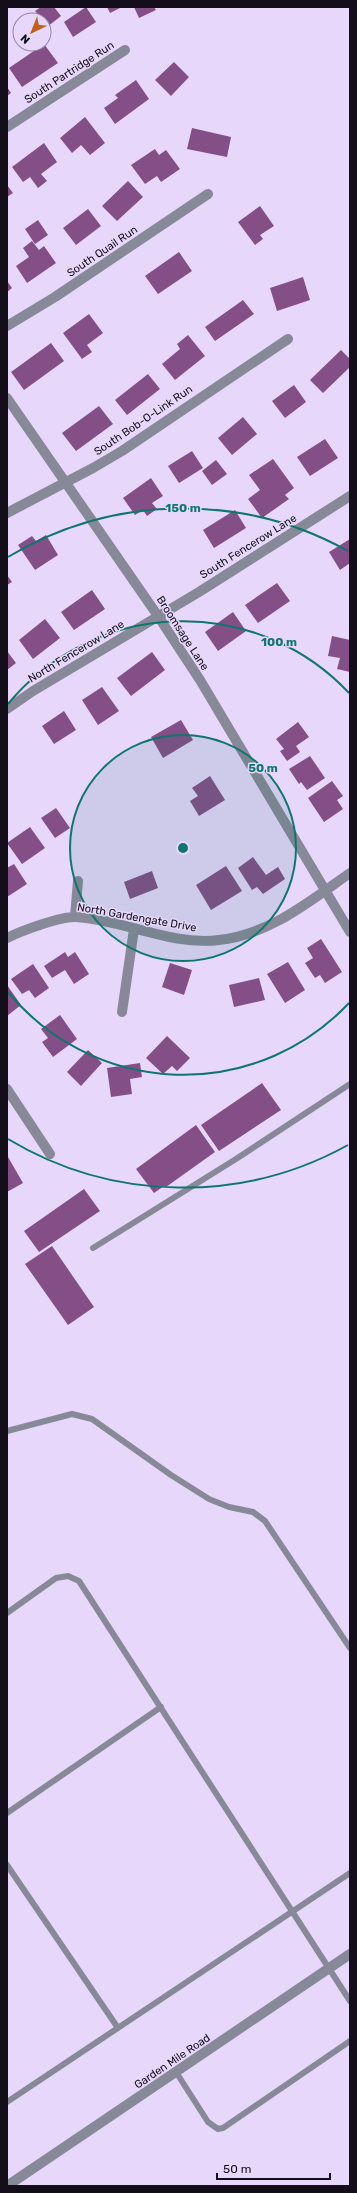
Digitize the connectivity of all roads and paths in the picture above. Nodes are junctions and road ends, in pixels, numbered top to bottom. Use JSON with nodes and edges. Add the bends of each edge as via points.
{"nodes":[{"id":1,"x":124,"y":50,"type":"dead end"},
{"id":2,"x":7,"y":127,"type":"edge"},
{"id":3,"x":208,"y":194,"type":"dead end"},
{"id":4,"x":7,"y":326,"type":"edge"},
{"id":5,"x":288,"y":339,"type":"dead end"},
{"id":6,"x":7,"y":398,"type":"edge"},
{"id":7,"x":66,"y":483,"type":"junction"},
{"id":8,"x":350,"y":496,"type":"edge"},
{"id":9,"x":7,"y":513,"type":"edge"},
{"id":10,"x":158,"y":616,"type":"junction"},
{"id":11,"x":7,"y":709,"type":"edge"},
{"id":12,"x":350,"y":874,"type":"edge"},
{"id":13,"x":78,"y":881,"type":"dead end"},
{"id":14,"x":325,"y":890,"type":"junction"},
{"id":15,"x":75,"y":916,"type":"junction"},
{"id":16,"x":134,"y":929,"type":"junction"},
{"id":17,"x":350,"y":932,"type":"edge"},
{"id":18,"x":7,"y":938,"type":"edge"},
{"id":19,"x":122,"y":1012,"type":"dead end"},
{"id":20,"x":350,"y":1084,"type":"edge"},
{"id":21,"x":7,"y":1089,"type":"edge"},
{"id":22,"x":50,"y":1154,"type":"dead end"},
{"id":23,"x":93,"y":1248,"type":"dead end"},
{"id":24,"x":7,"y":1431,"type":"edge"},
{"id":25,"x":7,"y":1613,"type":"edge"},
{"id":26,"x":350,"y":1648,"type":"edge"},
{"id":27,"x":161,"y":1707,"type":"junction"},
{"id":28,"x":7,"y":1813,"type":"edge"},
{"id":29,"x":7,"y":1865,"type":"edge"},
{"id":30,"x":350,"y":1873,"type":"edge"},
{"id":31,"x":294,"y":1912,"type":"junction"},
{"id":32,"x":350,"y":1954,"type":"edge"},
{"id":33,"x":328,"y":1969,"type":"junction"},
{"id":34,"x":350,"y":2001,"type":"edge"},
{"id":35,"x":118,"y":2028,"type":"junction"},
{"id":36,"x":350,"y":2041,"type":"edge"},
{"id":37,"x":176,"y":2072,"type":"junction"},
{"id":38,"x":7,"y":2102,"type":"edge"},
{"id":39,"x":7,"y":2186,"type":"edge"}],
"edges":[{"from":1,"to":2,"type":"street","name":"South Partridge Run"},
{"from":3,"to":4,"type":"street","name":"South Quail Run","via":[[55,297]]},
{"from":5,"to":7,"type":"street","name":"South Bob-O-Link Run","via":[[122,450]]},
{"from":6,"to":7,"type":"street","name":"Broomsage Lane"},
{"from":7,"to":9,"type":"street","name":"South Bob-O-Link Run"},
{"from":7,"to":10,"type":"street","name":"Broomsage Lane"},
{"from":8,"to":10,"type":"street","name":"South Fencerow Lane"},
{"from":10,"to":11,"type":"street","name":"North Fencerow Lane"},
{"from":10,"to":14,"type":"street","name":"Broomsage Lane","via":[[200,680]]},
{"from":12,"to":14,"type":"street","name":"North Gardengate Drive"},
{"from":13,"to":15,"type":"street"},
{"from":14,"to":16,"type":"street","name":"North Gardengate Drive","via":[[250,934],[219,940],[187,940]]},
{"from":14,"to":17,"type":"street","name":"Broomsage Lane"},
{"from":15,"to":16,"type":"street","name":"North Gardengate Drive"},
{"from":15,"to":18,"type":"street","name":"North Gardengate Drive"},
{"from":16,"to":19,"type":"street"},
{"from":20,"to":23,"type":"lane"},
{"from":21,"to":22,"type":"street"},
{"from":24,"to":26,"type":"lane","via":[[72,1414],[83,1415],[209,1499],[229,1507],[253,1512],[265,1521]]},
{"from":25,"to":27,"type":"lane","via":[[56,1578],[68,1576],[79,1581]]},
{"from":27,"to":28,"type":"lane"},
{"from":27,"to":31,"type":"lane"},
{"from":29,"to":35,"type":"lane"},
{"from":30,"to":31,"type":"lane"},
{"from":31,"to":33,"type":"lane"},
{"from":31,"to":35,"type":"lane"},
{"from":32,"to":33,"type":"street","name":"Garden Mile Road"},
{"from":33,"to":34,"type":"lane"},
{"from":33,"to":37,"type":"street","name":"Garden Mile Road"},
{"from":35,"to":38,"type":"lane"},
{"from":36,"to":37,"type":"lane","via":[[218,2129],[208,2122]]},
{"from":37,"to":39,"type":"street","name":"Garden Mile Road"}]}
